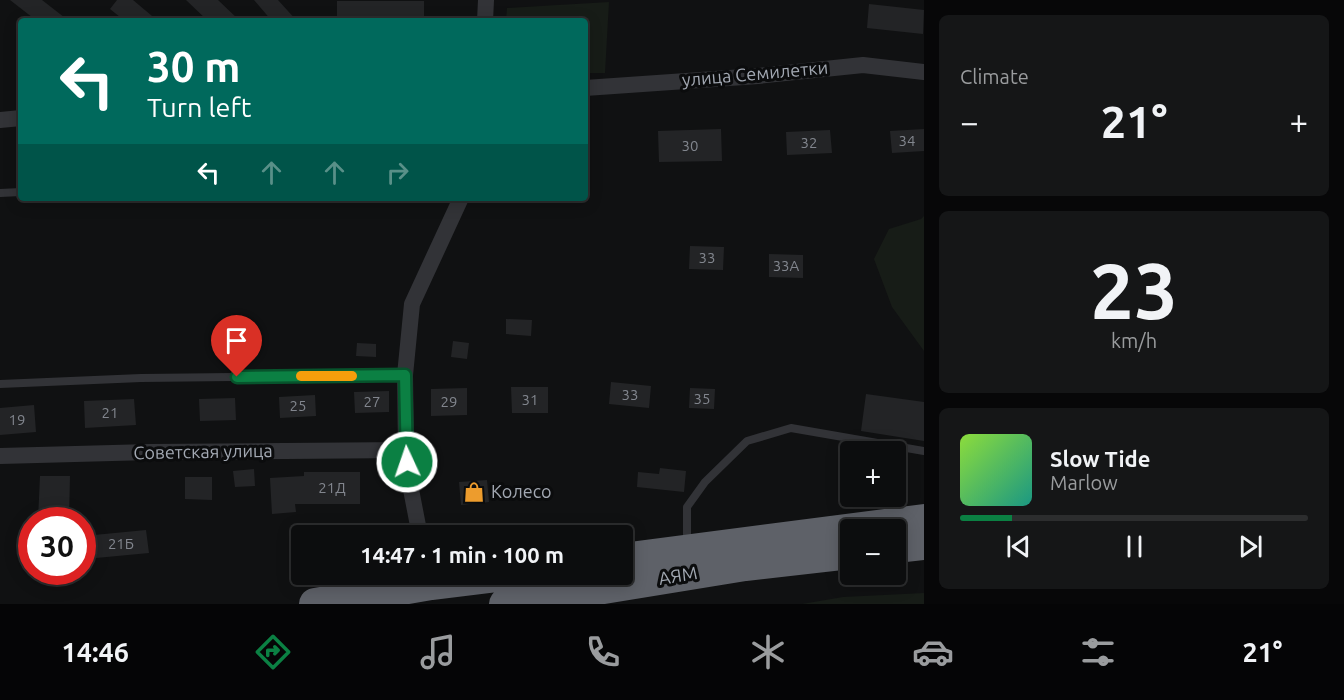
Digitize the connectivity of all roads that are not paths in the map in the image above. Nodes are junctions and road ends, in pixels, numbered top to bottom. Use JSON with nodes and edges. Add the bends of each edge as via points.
{"nodes":[{"id":1,"x":486,"y":0,"type":"edge"},
{"id":2,"x":485,"y":18,"type":"edge"},
{"id":3,"x":924,"y":72,"type":"edge"},
{"id":4,"x":588,"y":88,"type":"edge"},
{"id":5,"x":18,"y":118,"type":"edge"},
{"id":6,"x":0,"y":120,"type":"edge"},
{"id":7,"x":18,"y":192,"type":"edge"},
{"id":8,"x":0,"y":194,"type":"edge"},
{"id":9,"x":460,"y":201,"type":"edge"},
{"id":10,"x":405,"y":375,"type":"junction"},
{"id":11,"x":0,"y":384,"type":"edge"},
{"id":12,"x":406,"y":450,"type":"junction"},
{"id":13,"x":924,"y":451,"type":"edge"},
{"id":14,"x":0,"y":456,"type":"edge"},
{"id":15,"x":924,"y":520,"type":"edge"},
{"id":16,"x":418,"y":525,"type":"edge"},
{"id":17,"x":924,"y":544,"type":"edge"},
{"id":18,"x":906,"y":547,"type":"edge"},
{"id":19,"x":687,"y":549,"type":"junction"},
{"id":20,"x":840,"y":554,"type":"edge"},
{"id":21,"x":633,"y":557,"type":"edge"},
{"id":22,"x":402,"y":585,"type":"edge"},
{"id":23,"x":315,"y":604,"type":"edge"},
{"id":24,"x":506,"y":604,"type":"edge"}],
"edges":[{"from":1,"to":2,"type":"street"},
{"from":3,"to":4,"type":"street","name":"улица Семилетки","via":[[863,65]]},
{"from":5,"to":6,"type":"street"},
{"from":7,"to":8,"type":"lane"},
{"from":9,"to":10,"type":"street","via":[[412,304]]},
{"from":10,"to":11,"type":"lane"},
{"from":10,"to":12,"type":"street"},
{"from":12,"to":14,"type":"street","name":"Советская улица"},
{"from":12,"to":16,"type":"street"},
{"from":13,"to":19,"type":"lane","via":[[791,428],[747,441],[705,482],[687,507]]},
{"from":15,"to":19,"type":"highway","name":"АЯМ"},
{"from":17,"to":18,"type":"highway"},
{"from":19,"to":21,"type":"highway","name":"АЯМ"},
{"from":20,"to":24,"type":"highway","name":"АЯМ"},
{"from":22,"to":23,"type":"highway"}]}
